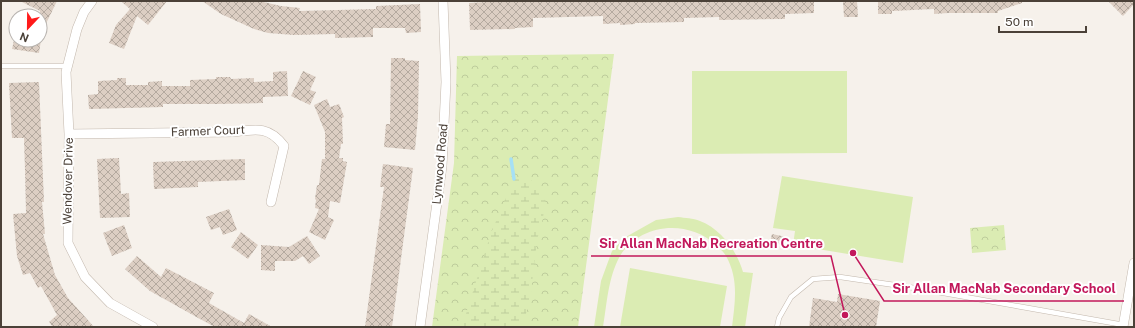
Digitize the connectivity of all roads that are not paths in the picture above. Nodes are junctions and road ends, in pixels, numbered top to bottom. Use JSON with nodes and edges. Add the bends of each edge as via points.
{"nodes":[{"id":1,"x":92,"y":1,"type":"edge"},
{"id":2,"x":443,"y":1,"type":"edge"},
{"id":3,"x":1,"y":66,"type":"edge"},
{"id":4,"x":67,"y":66,"type":"junction"},
{"id":5,"x":69,"y":134,"type":"junction"},
{"id":6,"x":271,"y":202,"type":"dead end"},
{"id":7,"x":1134,"y":263,"type":"edge"},
{"id":8,"x":1124,"y":326,"type":"edge"},
{"id":9,"x":153,"y":327,"type":"edge"},
{"id":10,"x":420,"y":327,"type":"edge"},
{"id":11,"x":777,"y":327,"type":"edge"}],
"edges":[{"from":1,"to":4,"type":"street","name":"Wendover Drive","via":[[77,29]]},
{"from":2,"to":10,"type":"street","name":"Lynwood Road","via":[[446,82],[442,166]]},
{"from":3,"to":4,"type":"lane"},
{"from":4,"to":5,"type":"street","name":"Wendover Drive"},
{"from":5,"to":6,"type":"street","name":"Farmer Court","via":[[234,132],[258,129],[278,138],[284,146]]},
{"from":5,"to":9,"type":"street","name":"Wendover Drive","via":[[68,243],[85,276],[110,303]]},
{"from":7,"to":8,"type":"street"},
{"from":8,"to":11,"type":"lane","via":[[840,277],[813,279],[790,297]]}]}
